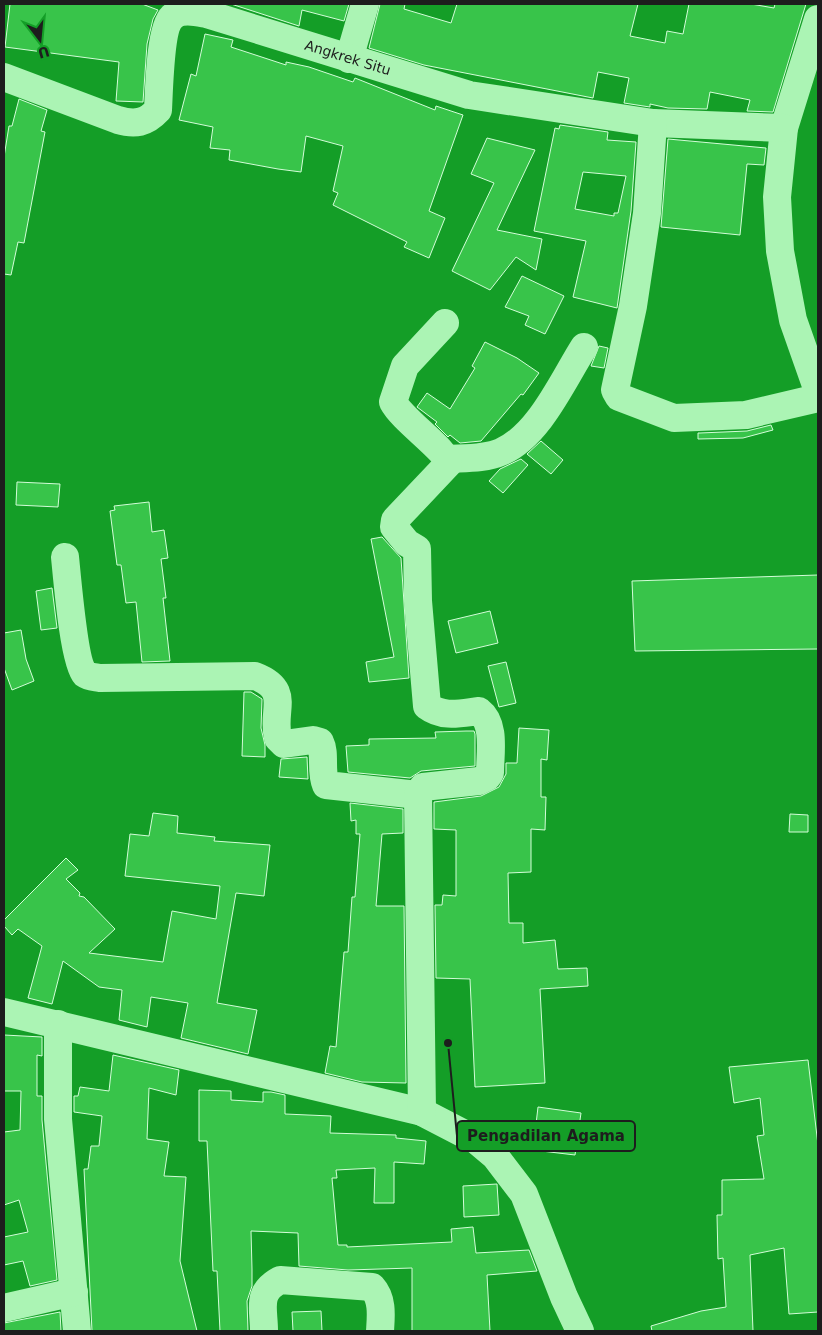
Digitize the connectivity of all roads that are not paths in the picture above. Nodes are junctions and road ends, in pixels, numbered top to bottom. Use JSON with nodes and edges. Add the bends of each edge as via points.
{"nodes":[{"id":1,"x":365,"y":4,"type":"edge"},
{"id":2,"x":208,"y":9,"type":"edge"},
{"id":3,"x":818,"y":19,"type":"edge"},
{"id":4,"x":349,"y":59,"type":"junction"},
{"id":5,"x":4,"y":77,"type":"edge"},
{"id":6,"x":653,"y":123,"type":"junction"},
{"id":7,"x":784,"y":128,"type":"junction"},
{"id":8,"x":445,"y":322,"type":"dead end"},
{"id":9,"x":584,"y":347,"type":"dead end"},
{"id":10,"x":815,"y":375,"type":"edge"},
{"id":11,"x":818,"y":398,"type":"edge"},
{"id":12,"x":448,"y":459,"type":"junction"},
{"id":13,"x":65,"y":556,"type":"dead end"},
{"id":14,"x":418,"y":795,"type":"junction"},
{"id":15,"x":4,"y":1012,"type":"edge"},
{"id":16,"x":58,"y":1024,"type":"junction"},
{"id":17,"x":422,"y":1112,"type":"junction"},
{"id":18,"x":74,"y":1292,"type":"junction"},
{"id":19,"x":4,"y":1308,"type":"edge"},
{"id":20,"x":77,"y":1331,"type":"edge"},
{"id":21,"x":264,"y":1331,"type":"edge"},
{"id":22,"x":380,"y":1331,"type":"edge"},
{"id":23,"x":580,"y":1331,"type":"edge"}],
"edges":[{"from":1,"to":4,"type":"street"},
{"from":2,"to":4,"type":"street","name":"Angkrek Situ"},
{"from":2,"to":5,"type":"street","name":"Angkrek Situ","via":[[172,16],[162,53],[158,110],[141,123],[118,120]]},
{"from":3,"to":7,"type":"street"},
{"from":4,"to":6,"type":"street","name":"Angkrek Situ","via":[[469,95]]},
{"from":6,"to":7,"type":"street","name":"Angkrek Situ"},
{"from":6,"to":11,"type":"street","via":[[647,213],[633,306],[615,390],[619,397],[674,418],[746,415]]},
{"from":7,"to":10,"type":"street","via":[[777,197],[780,251],[793,320]]},
{"from":8,"to":12,"type":"street","via":[[405,366],[393,402],[399,414]]},
{"from":9,"to":12,"type":"street","via":[[542,416],[520,441],[501,452]]},
{"from":12,"to":14,"type":"street","via":[[444,470],[395,520],[394,527],[417,549],[427,706],[444,714],[480,711],[486,716],[490,725],[490,773],[479,781],[423,787]]},
{"from":13,"to":14,"type":"street","via":[[77,646],[84,673],[88,676],[255,676],[273,685],[278,700],[277,734],[281,743],[320,742],[326,785]]},
{"from":14,"to":17,"type":"street"},
{"from":15,"to":16,"type":"street"},
{"from":16,"to":17,"type":"street"},
{"from":16,"to":18,"type":"street","via":[[58,1119]]},
{"from":17,"to":23,"type":"street","via":[[476,1140],[495,1156],[524,1194]]},
{"from":18,"to":19,"type":"street"},
{"from":18,"to":20,"type":"street"},
{"from":21,"to":22,"type":"street","via":[[264,1295],[269,1286],[280,1280],[372,1287],[378,1294]]}]}
